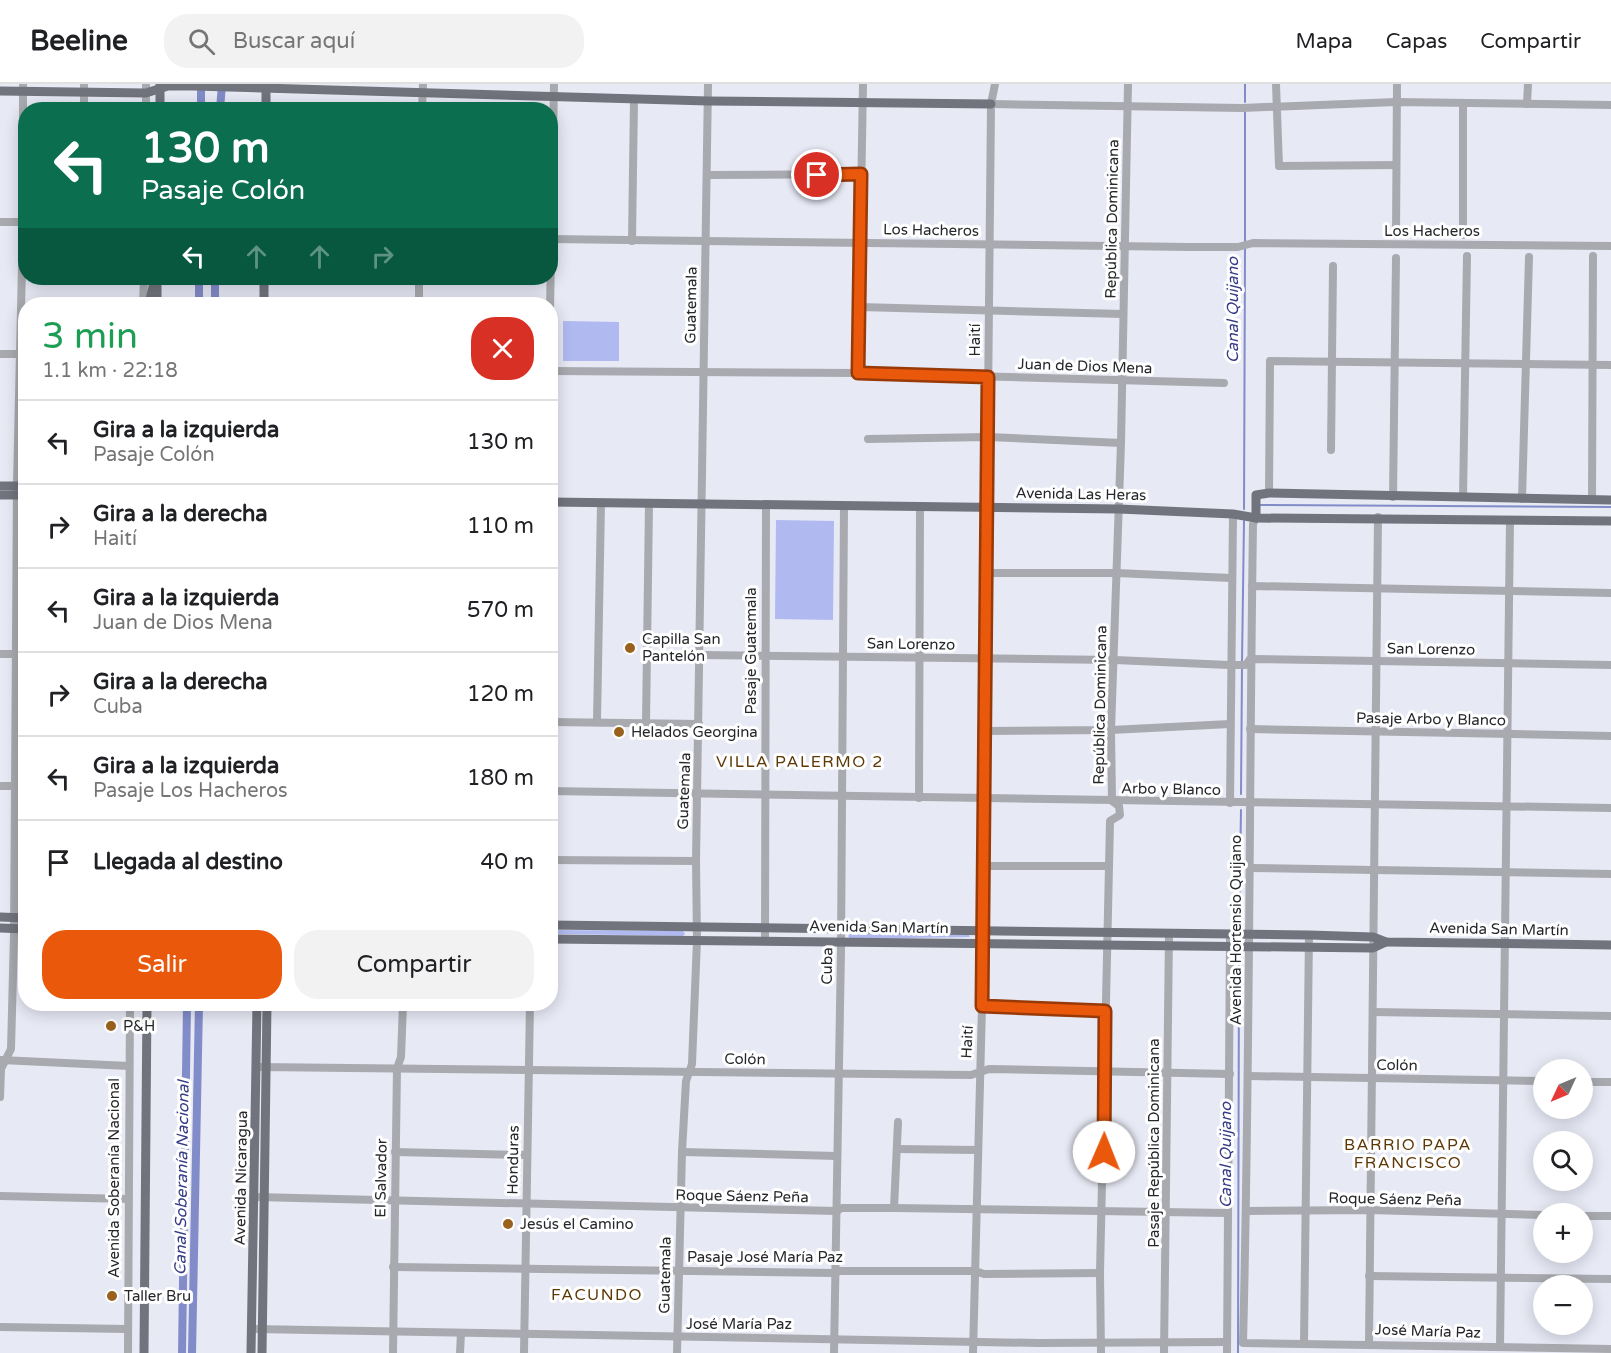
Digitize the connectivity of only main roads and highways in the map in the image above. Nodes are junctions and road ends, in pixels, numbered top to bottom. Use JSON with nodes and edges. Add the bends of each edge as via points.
{"nodes":[{"id":1,"x":163,"y":86,"type":"edge"},
{"id":2,"x":266,"y":87,"type":"edge"},
{"id":3,"x":24,"y":88,"type":"edge"},
{"id":4,"x":146,"y":88,"type":"edge"},
{"id":5,"x":84,"y":89,"type":"edge"},
{"id":6,"x":423,"y":89,"type":"edge"},
{"id":7,"x":0,"y":91,"type":"edge"},
{"id":8,"x":161,"y":102,"type":"edge"},
{"id":9,"x":992,"y":104,"type":"road end"},
{"id":10,"x":0,"y":486,"type":"edge"},
{"id":11,"x":18,"y":489,"type":"edge"},
{"id":12,"x":18,"y":491,"type":"edge"},
{"id":13,"x":0,"y":495,"type":"edge"},
{"id":14,"x":1611,"y":500,"type":"edge"},
{"id":15,"x":558,"y":502,"type":"edge"},
{"id":16,"x":1256,"y":518,"type":"junction"},
{"id":17,"x":1611,"y":521,"type":"edge"},
{"id":18,"x":0,"y":917,"type":"edge"},
{"id":19,"x":18,"y":918,"type":"edge"},
{"id":20,"x":558,"y":925,"type":"edge"},
{"id":21,"x":0,"y":928,"type":"edge"},
{"id":22,"x":18,"y":928,"type":"edge"},
{"id":23,"x":558,"y":939,"type":"edge"},
{"id":24,"x":1386,"y":942,"type":"junction"},
{"id":25,"x":1611,"y":945,"type":"edge"},
{"id":26,"x":147,"y":1011,"type":"edge"},
{"id":27,"x":258,"y":1011,"type":"edge"},
{"id":28,"x":266,"y":1011,"type":"edge"},
{"id":29,"x":262,"y":1066,"type":"junction"},
{"id":30,"x":260,"y":1197,"type":"junction"},
{"id":31,"x":144,"y":1353,"type":"edge"},
{"id":32,"x":251,"y":1353,"type":"edge"},
{"id":33,"x":262,"y":1353,"type":"edge"}],
"edges":[{"from":1,"to":2,"type":"main road"},
{"from":1,"to":4,"type":"main road"},
{"from":1,"to":8,"type":"main road"},
{"from":2,"to":6,"type":"main road"},
{"from":3,"to":5,"type":"main road"},
{"from":3,"to":7,"type":"main road"},
{"from":4,"to":5,"type":"main road"},
{"from":6,"to":9,"type":"main road","via":[[554,97]]},
{"from":10,"to":11,"type":"main road"},
{"from":12,"to":13,"type":"main road"},
{"from":14,"to":16,"type":"main road","via":[[1269,493],[1256,495]]},
{"from":15,"to":16,"type":"main road","name":"Avenida Las Heras","via":[[1119,509]]},
{"from":16,"to":17,"type":"main road","name":"Avenida Las Heras"},
{"from":18,"to":19,"type":"main road"},
{"from":20,"to":24,"type":"main road","name":"Avenida San Martín","via":[[1310,935],[1373,937]]},
{"from":21,"to":22,"type":"main road"},
{"from":23,"to":24,"type":"main road","name":"Avenida San Martín","via":[[1309,948],[1373,948]]},
{"from":24,"to":25,"type":"main road","name":"Avenida San Martín"},
{"from":26,"to":31,"type":"main road","name":"Avenida Soberanía Nacional"},
{"from":27,"to":29,"type":"main road","name":"Avenida Nicaragua"},
{"from":28,"to":29,"type":"main road","name":"Avenida Nicaragua"},
{"from":29,"to":30,"type":"main road","name":"Avenida Nicaragua"},
{"from":30,"to":32,"type":"main road","name":"Avenida Nicaragua"},
{"from":30,"to":33,"type":"main road","name":"Avenida Nicaragua"}]}
